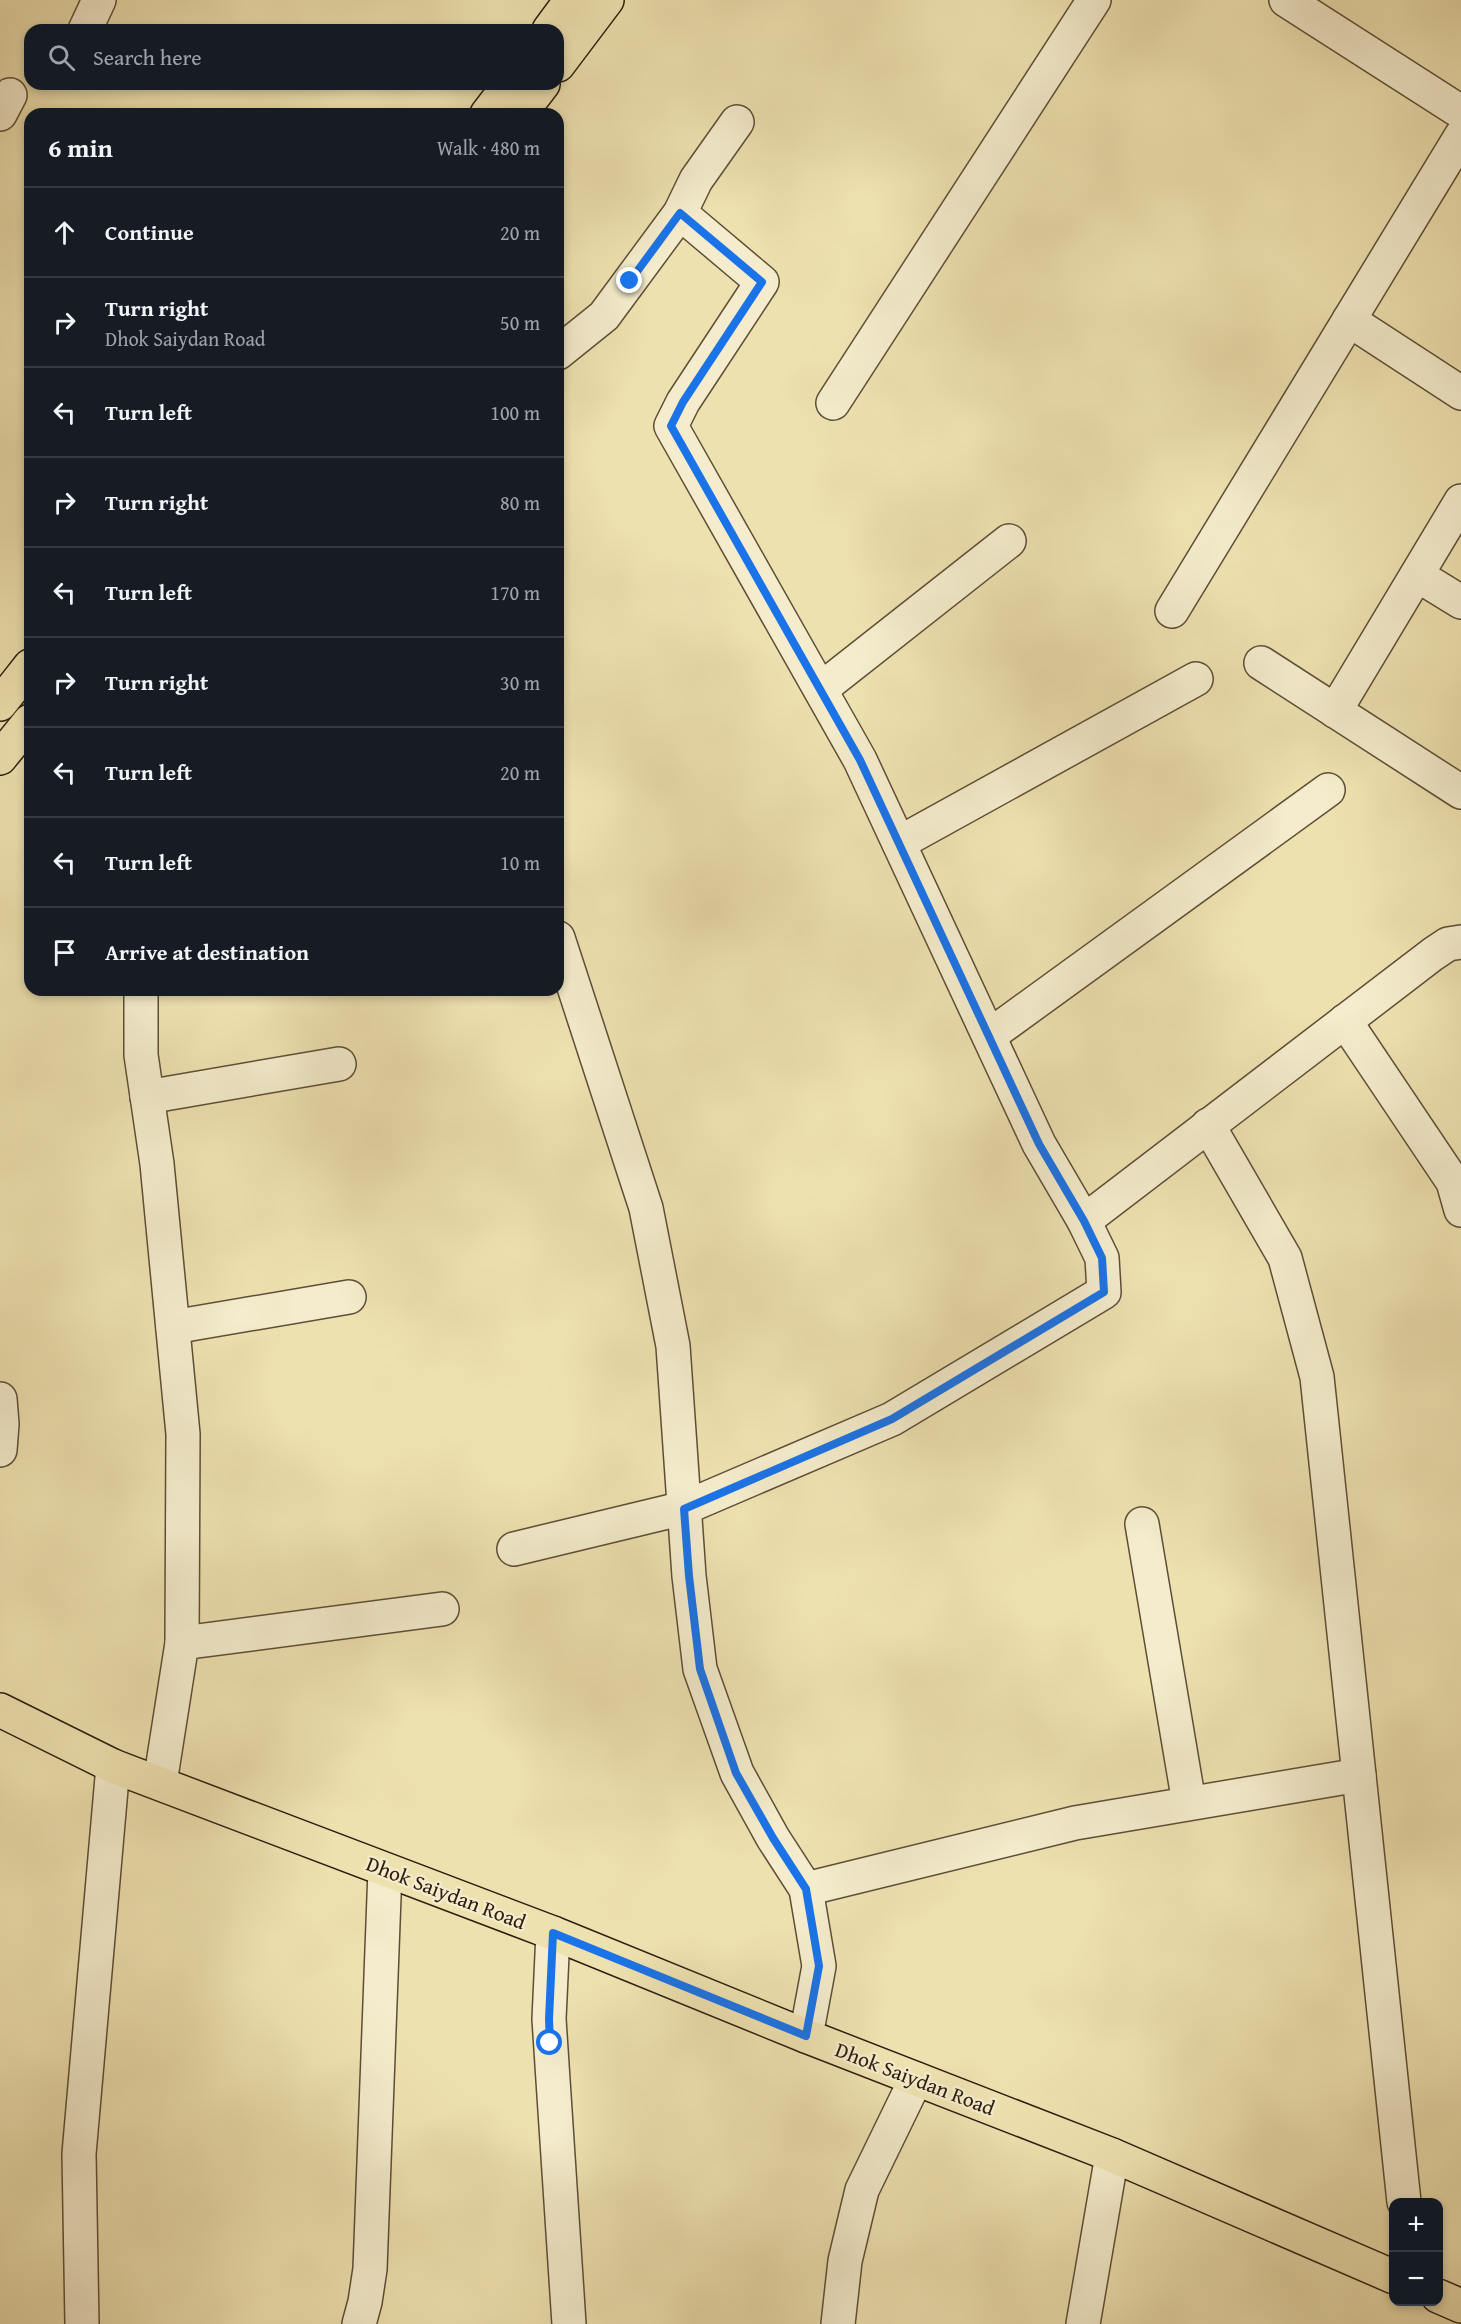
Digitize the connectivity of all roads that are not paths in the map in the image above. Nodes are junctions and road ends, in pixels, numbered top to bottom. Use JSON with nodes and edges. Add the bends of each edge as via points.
{"nodes":[{"id":1,"x":99,"y":0,"type":"edge"},
{"id":2,"x":571,"y":0,"type":"edge"},
{"id":3,"x":607,"y":0,"type":"edge"},
{"id":4,"x":1094,"y":0,"type":"edge"},
{"id":5,"x":1286,"y":0,"type":"edge"},
{"id":6,"x":88,"y":24,"type":"edge"},
{"id":7,"x":553,"y":24,"type":"edge"},
{"id":8,"x":564,"y":57,"type":"edge"},
{"id":9,"x":505,"y":90,"type":"edge"},
{"id":10,"x":538,"y":90,"type":"edge"},
{"id":11,"x":492,"y":108,"type":"edge"},
{"id":12,"x":525,"y":108,"type":"edge"},
{"id":13,"x":1461,"y":112,"type":"edge"},
{"id":14,"x":737,"y":122,"type":"dead end"},
{"id":15,"x":1461,"y":136,"type":"edge"},
{"id":16,"x":680,"y":213,"type":"junction"},
{"id":17,"x":1349,"y":321,"type":"junction"},
{"id":18,"x":564,"y":348,"type":"edge"},
{"id":19,"x":1461,"y":393,"type":"edge"},
{"id":20,"x":833,"y":403,"type":"dead end"},
{"id":21,"x":1461,"y":501,"type":"edge"},
{"id":22,"x":1009,"y":541,"type":"dead end"},
{"id":23,"x":1417,"y":575,"type":"junction"},
{"id":24,"x":1461,"y":602,"type":"edge"},
{"id":25,"x":1172,"y":611,"type":"dead end"},
{"id":26,"x":1261,"y":663,"type":"dead end"},
{"id":27,"x":24,"y":674,"type":"edge"},
{"id":28,"x":1196,"y":679,"type":"dead end"},
{"id":29,"x":821,"y":689,"type":"junction"},
{"id":30,"x":0,"y":704,"type":"edge"},
{"id":31,"x":1335,"y":711,"type":"junction"},
{"id":32,"x":24,"y":729,"type":"edge"},
{"id":33,"x":0,"y":758,"type":"edge"},
{"id":34,"x":1328,"y":790,"type":"dead end"},
{"id":35,"x":1461,"y":792,"type":"edge"},
{"id":36,"x":899,"y":843,"type":"junction"},
{"id":37,"x":1461,"y":942,"type":"edge"},
{"id":38,"x":564,"y":956,"type":"edge"},
{"id":39,"x":141,"y":996,"type":"edge"},
{"id":40,"x":1345,"y":1021,"type":"junction"},
{"id":41,"x":989,"y":1036,"type":"junction"},
{"id":42,"x":339,"y":1064,"type":"dead end"},
{"id":43,"x":147,"y":1097,"type":"junction"},
{"id":44,"x":1209,"y":1125,"type":"junction"},
{"id":45,"x":1461,"y":1210,"type":"edge"},
{"id":46,"x":1084,"y":1221,"type":"junction"},
{"id":47,"x":349,"y":1297,"type":"dead end"},
{"id":48,"x":173,"y":1327,"type":"junction"},
{"id":49,"x":0,"y":1399,"type":"edge"},
{"id":50,"x":0,"y":1450,"type":"edge"},
{"id":51,"x":684,"y":1509,"type":"junction"},
{"id":52,"x":1142,"y":1524,"type":"dead end"},
{"id":53,"x":514,"y":1549,"type":"dead end"},
{"id":54,"x":442,"y":1609,"type":"dead end"},
{"id":55,"x":182,"y":1643,"type":"junction"},
{"id":56,"x":0,"y":1710,"type":"edge"},
{"id":57,"x":113,"y":1766,"type":"junction"},
{"id":58,"x":1359,"y":1775,"type":"junction"},
{"id":59,"x":160,"y":1783,"type":"junction"},
{"id":60,"x":1189,"y":1803,"type":"junction"},
{"id":61,"x":385,"y":1870,"type":"junction"},
{"id":62,"x":806,"y":1889,"type":"junction"},
{"id":63,"x":553,"y":1933,"type":"junction"},
{"id":64,"x":806,"y":2036,"type":"junction"},
{"id":65,"x":915,"y":2079,"type":"junction"},
{"id":66,"x":1112,"y":2155,"type":"junction"},
{"id":67,"x":1404,"y":2198,"type":"edge"},
{"id":68,"x":1389,"y":2275,"type":"edge"},
{"id":69,"x":1443,"y":2298,"type":"edge"},
{"id":70,"x":1461,"y":2306,"type":"edge"},
{"id":71,"x":82,"y":2324,"type":"edge"},
{"id":72,"x":359,"y":2324,"type":"edge"},
{"id":73,"x":569,"y":2324,"type":"edge"},
{"id":74,"x":838,"y":2324,"type":"edge"},
{"id":75,"x":1083,"y":2324,"type":"edge"}],
"edges":[{"from":1,"to":6,"type":"street"},
{"from":2,"to":7,"type":"main road"},
{"from":3,"to":8,"type":"main road"},
{"from":4,"to":20,"type":"street"},
{"from":5,"to":13,"type":"street"},
{"from":9,"to":11,"type":"main road"},
{"from":10,"to":12,"type":"main road"},
{"from":14,"to":16,"type":"street","via":[[696,180]]},
{"from":15,"to":17,"type":"street"},
{"from":16,"to":18,"type":"street","via":[[604,316]]},
{"from":16,"to":29,"type":"street","via":[[762,282],[671,426]]},
{"from":17,"to":19,"type":"street"},
{"from":17,"to":25,"type":"street"},
{"from":21,"to":23,"type":"street"},
{"from":22,"to":29,"type":"street"},
{"from":23,"to":24,"type":"street"},
{"from":23,"to":31,"type":"street"},
{"from":26,"to":31,"type":"street"},
{"from":27,"to":30,"type":"main road"},
{"from":28,"to":36,"type":"street"},
{"from":29,"to":36,"type":"street"},
{"from":31,"to":35,"type":"street"},
{"from":32,"to":33,"type":"main road"},
{"from":34,"to":41,"type":"street"},
{"from":36,"to":41,"type":"street"},
{"from":37,"to":40,"type":"street","via":[[1448,944]]},
{"from":38,"to":51,"type":"street","via":[[646,1208],[673,1346]]},
{"from":39,"to":43,"type":"street","via":[[141,1055]]},
{"from":40,"to":44,"type":"street"},
{"from":40,"to":45,"type":"street","via":[[1454,1182]]},
{"from":41,"to":46,"type":"street","via":[[1039,1144]]},
{"from":42,"to":43,"type":"street"},
{"from":43,"to":48,"type":"street"},
{"from":44,"to":46,"type":"street"},
{"from":44,"to":58,"type":"street","via":[[1285,1258],[1317,1377]]},
{"from":46,"to":51,"type":"street","via":[[1102,1258],[1104,1292],[892,1419]]},
{"from":47,"to":48,"type":"street"},
{"from":48,"to":55,"type":"street","via":[[183,1434]]},
{"from":49,"to":50,"type":"street"},
{"from":51,"to":53,"type":"street"},
{"from":51,"to":62,"type":"street","via":[[700,1669],[736,1773]]},
{"from":52,"to":60,"type":"street"},
{"from":54,"to":55,"type":"street"},
{"from":55,"to":59,"type":"street"},
{"from":56,"to":57,"type":"main road","name":"Dhok Saiydan Road"},
{"from":57,"to":59,"type":"main road","name":"Dhok Saiydan Road"},
{"from":57,"to":71,"type":"street","via":[[79,2154]]},
{"from":58,"to":60,"type":"street"},
{"from":58,"to":67,"type":"street"},
{"from":59,"to":61,"type":"main road","name":"Dhok Saiydan Road"},
{"from":60,"to":62,"type":"street","via":[[1075,1823]]},
{"from":61,"to":63,"type":"main road","name":"Dhok Saiydan Road"},
{"from":61,"to":72,"type":"street","via":[[370,2269]]},
{"from":62,"to":64,"type":"street","via":[[819,1966]]},
{"from":63,"to":64,"type":"main road","name":"Dhok Saiydan Road"},
{"from":63,"to":73,"type":"street","via":[[549,2019]]},
{"from":64,"to":65,"type":"main road","name":"Dhok Saiydan Road"},
{"from":65,"to":66,"type":"main road","name":"Dhok Saiydan Road"},
{"from":65,"to":74,"type":"street","via":[[862,2190],[845,2261]]},
{"from":66,"to":68,"type":"main road","name":"Dhok Saiydan Road"},
{"from":66,"to":75,"type":"street"},
{"from":69,"to":70,"type":"main road"}]}
